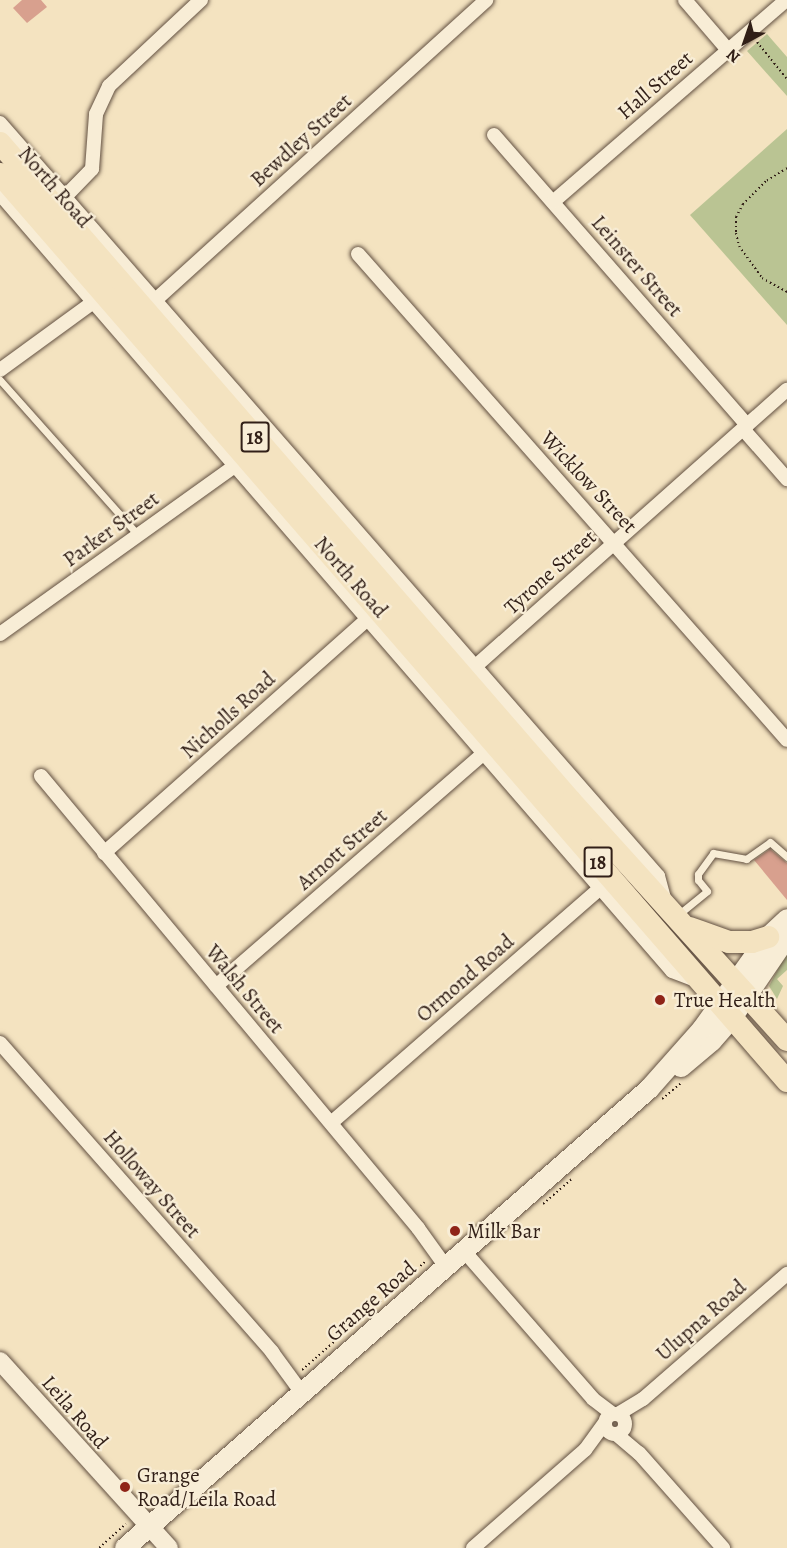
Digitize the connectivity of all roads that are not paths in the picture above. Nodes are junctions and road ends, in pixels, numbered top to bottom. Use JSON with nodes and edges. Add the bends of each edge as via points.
{"nodes":[{"id":1,"x":201,"y":0,"type":"edge"},
{"id":2,"x":486,"y":0,"type":"edge"},
{"id":3,"x":686,"y":0,"type":"edge"},
{"id":4,"x":786,"y":0,"type":"edge"},
{"id":5,"x":728,"y":50,"type":"junction"},
{"id":6,"x":0,"y":123,"type":"edge"},
{"id":7,"x":494,"y":135,"type":"dead end"},
{"id":8,"x":0,"y":143,"type":"edge"},
{"id":9,"x":0,"y":174,"type":"edge"},
{"id":10,"x":0,"y":194,"type":"edge"},
{"id":11,"x":553,"y":202,"type":"junction"},
{"id":12,"x":54,"y":208,"type":"junction"},
{"id":13,"x":358,"y":254,"type":"dead end"},
{"id":14,"x":100,"y":298,"type":"junction"},
{"id":15,"x":150,"y":306,"type":"junction"},
{"id":16,"x":0,"y":370,"type":"edge"},
{"id":17,"x":0,"y":380,"type":"edge"},
{"id":18,"x":787,"y":390,"type":"edge"},
{"id":19,"x":745,"y":427,"type":"junction"},
{"id":20,"x":248,"y":456,"type":"junction"},
{"id":21,"x":787,"y":479,"type":"edge"},
{"id":22,"x":138,"y":535,"type":"junction"},
{"id":23,"x":614,"y":543,"type":"junction"},
{"id":24,"x":374,"y":613,"type":"junction"},
{"id":25,"x":0,"y":634,"type":"edge"},
{"id":26,"x":463,"y":678,"type":"junction"},
{"id":27,"x":787,"y":740,"type":"edge"},
{"id":28,"x":491,"y":747,"type":"junction"},
{"id":29,"x":40,"y":776,"type":"dead end"},
{"id":30,"x":105,"y":853,"type":"junction"},
{"id":31,"x":787,"y":857,"type":"edge"},
{"id":32,"x":613,"y":876,"type":"junction"},
{"id":33,"x":676,"y":918,"type":"junction"},
{"id":34,"x":787,"y":919,"type":"edge"},
{"id":35,"x":778,"y":937,"type":"edge"},
{"id":36,"x":216,"y":986,"type":"junction"},
{"id":37,"x":741,"y":988,"type":"junction"},
{"id":38,"x":726,"y":1011,"type":"junction"},
{"id":39,"x":787,"y":1040,"type":"edge"},
{"id":40,"x":0,"y":1043,"type":"edge"},
{"id":41,"x":783,"y":1069,"type":"edge"},
{"id":42,"x":331,"y":1123,"type":"junction"},
{"id":43,"x":449,"y":1258,"type":"junction"},
{"id":44,"x":787,"y":1274,"type":"edge"},
{"id":45,"x":0,"y":1361,"type":"edge"},
{"id":46,"x":302,"y":1385,"type":"junction"},
{"id":47,"x":615,"y":1424,"type":"junction"},
{"id":48,"x":143,"y":1525,"type":"junction"},
{"id":49,"x":125,"y":1548,"type":"edge"},
{"id":50,"x":160,"y":1548,"type":"edge"},
{"id":51,"x":169,"y":1548,"type":"edge"},
{"id":52,"x":473,"y":1548,"type":"edge"},
{"id":53,"x":723,"y":1548,"type":"edge"}],
"edges":[{"from":1,"to":12,"type":"street","via":[[109,86],[96,114],[92,169]]},
{"from":2,"to":15,"type":"street","name":"Bewdley Street"},
{"from":3,"to":5,"type":"street"},
{"from":4,"to":5,"type":"street","name":"Hall Street"},
{"from":5,"to":11,"type":"street","name":"Hall Street"},
{"from":6,"to":12,"type":"street","name":"North Road"},
{"from":7,"to":11,"type":"street","name":"Leinster Street"},
{"from":8,"to":12,"type":"highway","name":"North Road","number":"18"},
{"from":9,"to":12,"type":"highway","name":"North Road","number":"18"},
{"from":10,"to":14,"type":"street","name":"North Road"},
{"from":11,"to":19,"type":"street","name":"Leinster Street"},
{"from":12,"to":14,"type":"highway","name":"North Road","number":"18"},
{"from":12,"to":15,"type":"highway","name":"North Road","number":"18"},
{"from":13,"to":23,"type":"street","name":"Wicklow Street"},
{"from":14,"to":16,"type":"street"},
{"from":14,"to":20,"type":"highway","name":"North Road","number":"18"},
{"from":15,"to":20,"type":"highway","name":"North Road","number":"18"},
{"from":15,"to":26,"type":"street","name":"North Road"},
{"from":17,"to":22,"type":"lane"},
{"from":18,"to":19,"type":"street","name":"Tyrone Street"},
{"from":19,"to":21,"type":"street","name":"Leinster Street"},
{"from":19,"to":23,"type":"street","name":"Tyrone Street"},
{"from":20,"to":22,"type":"street","name":"Parker Street"},
{"from":20,"to":24,"type":"highway","name":"North Road","number":"18"},
{"from":20,"to":26,"type":"highway","name":"North Road","number":"18"},
{"from":22,"to":25,"type":"street","name":"Parker Street"},
{"from":23,"to":26,"type":"street","name":"Tyrone Street"},
{"from":23,"to":27,"type":"street","name":"Wicklow Street"},
{"from":24,"to":26,"type":"highway","name":"North Road","number":"18"},
{"from":24,"to":28,"type":"street","name":"North Road"},
{"from":24,"to":30,"type":"street","name":"Nicholls Road"},
{"from":26,"to":28,"type":"highway","name":"North Road","number":"18"},
{"from":26,"to":32,"type":"highway","name":"North Road","number":"18"},
{"from":26,"to":33,"type":"street","name":"North Road","via":[[658,876]]},
{"from":28,"to":32,"type":"highway","name":"North Road","number":"18"},
{"from":28,"to":36,"type":"street","name":"Arnott Street"},
{"from":29,"to":30,"type":"street","name":"Walsh Street"},
{"from":30,"to":36,"type":"street","name":"Walsh Street"},
{"from":31,"to":33,"type":"lane","via":[[770,842],[746,859],[713,853],[698,874],[707,891]]},
{"from":32,"to":33,"type":"highway","name":"North Road","number":"18"},
{"from":32,"to":38,"type":"highway","name":"North Road","number":"18"},
{"from":32,"to":42,"type":"street","name":"Ormond Road"},
{"from":33,"to":35,"type":"highway","via":[[729,942]]},
{"from":33,"to":37,"type":"highway","name":"North Road","number":"18"},
{"from":34,"to":35,"type":"main road","name":"Grange Road"},
{"from":35,"to":37,"type":"main road","name":"Grange Road"},
{"from":36,"to":42,"type":"street","name":"Walsh Street"},
{"from":37,"to":38,"type":"main road","name":"Grange Road"},
{"from":37,"to":39,"type":"highway","name":"North Road","number":"18"},
{"from":38,"to":41,"type":"highway","name":"North Road","number":"18"},
{"from":38,"to":43,"type":"main road","name":"Grange Road","via":[[649,1089]]},
{"from":40,"to":46,"type":"street","name":"Holloway Street"},
{"from":42,"to":43,"type":"street","name":"Walsh Street","via":[[418,1228]]},
{"from":43,"to":46,"type":"main road","name":"Grange Road"},
{"from":43,"to":47,"type":"street","name":"Walsh Street"},
{"from":44,"to":47,"type":"street","name":"Ulupna Road"},
{"from":45,"to":48,"type":"street","name":"Leila Road"},
{"from":46,"to":48,"type":"main road","name":"Grange Road"},
{"from":47,"to":52,"type":"street","name":"Ulupna Road"},
{"from":47,"to":53,"type":"street","name":"Walsh Street"},
{"from":48,"to":49,"type":"main road","name":"Grange Road"},
{"from":48,"to":50,"type":"street","name":"Leila Road"},
{"from":48,"to":51,"type":"street","name":"Leila Road"}]}
